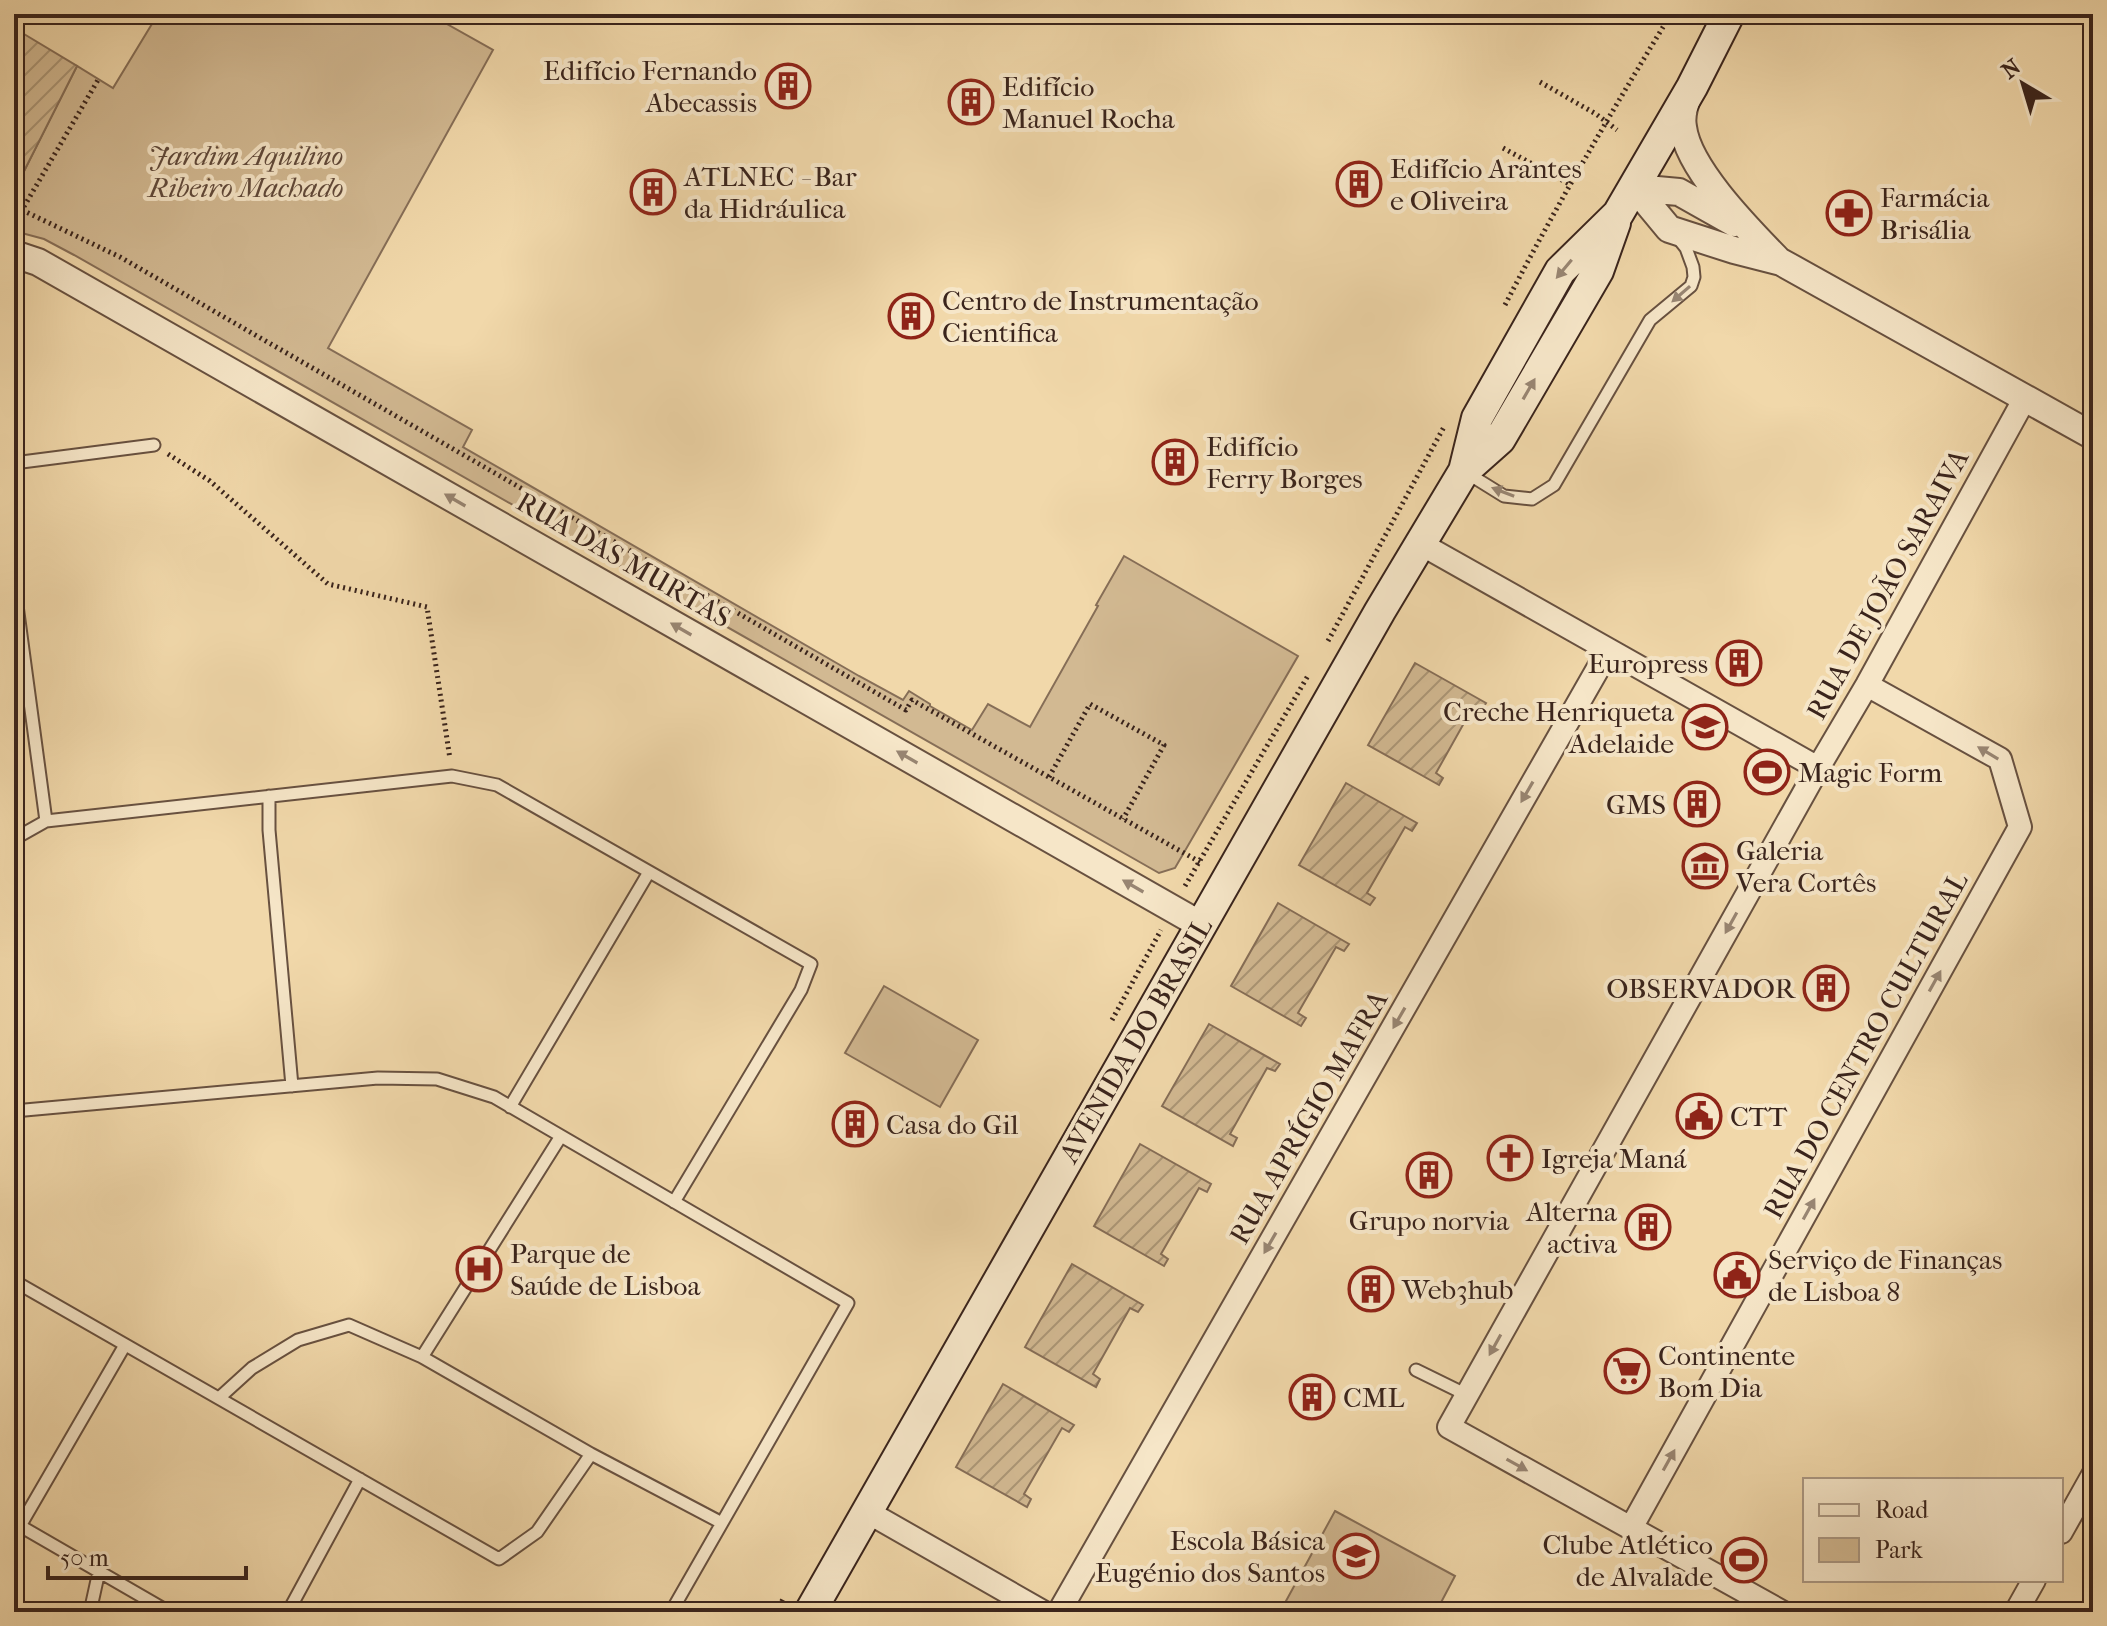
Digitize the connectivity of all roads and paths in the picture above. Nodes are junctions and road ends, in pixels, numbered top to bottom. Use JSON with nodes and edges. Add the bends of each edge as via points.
{"nodes":[{"id":1,"x":1671,"y":14,"type":"edge"},
{"id":2,"x":1729,"y":14,"type":"edge"},
{"id":3,"x":98,"y":80,"type":"dead end"},
{"id":4,"x":1540,"y":82,"type":"dead end"},
{"id":5,"x":1692,"y":87,"type":"junction"},
{"id":6,"x":1607,"y":122,"type":"junction"},
{"id":7,"x":1617,"y":130,"type":"dead end"},
{"id":8,"x":1503,"y":148,"type":"dead end"},
{"id":9,"x":1571,"y":185,"type":"junction"},
{"id":10,"x":1635,"y":188,"type":"junction"},
{"id":11,"x":22,"y":210,"type":"junction"},
{"id":12,"x":14,"y":211,"type":"edge"},
{"id":13,"x":1669,"y":229,"type":"junction"},
{"id":14,"x":1751,"y":233,"type":"junction"},
{"id":15,"x":14,"y":254,"type":"edge"},
{"id":16,"x":1781,"y":262,"type":"junction"},
{"id":17,"x":1525,"y":267,"type":"dead end"},
{"id":18,"x":2025,"y":398,"type":"junction"},
{"id":19,"x":1450,"y":414,"type":"dead end"},
{"id":20,"x":2093,"y":436,"type":"edge"},
{"id":21,"x":154,"y":445,"type":"joint"},
{"id":22,"x":14,"y":463,"type":"edge"},
{"id":23,"x":1464,"y":471,"type":"junction"},
{"id":24,"x":1421,"y":544,"type":"junction"},
{"id":25,"x":14,"y":583,"type":"edge"},
{"id":26,"x":18,"y":644,"type":"edge"},
{"id":27,"x":1326,"y":644,"type":"dead end"},
{"id":28,"x":1608,"y":651,"type":"junction"},
{"id":29,"x":1311,"y":670,"type":"dead end"},
{"id":30,"x":1867,"y":685,"type":"junction"},
{"id":31,"x":1818,"y":768,"type":"junction"},
{"id":32,"x":452,"y":776,"type":"junction"},
{"id":33,"x":1049,"y":777,"type":"junction"},
{"id":34,"x":269,"y":796,"type":"junction"},
{"id":35,"x":1123,"y":819,"type":"junction"},
{"id":36,"x":46,"y":821,"type":"junction"},
{"id":37,"x":14,"y":839,"type":"edge"},
{"id":38,"x":1200,"y":862,"type":"junction"},
{"id":39,"x":649,"y":872,"type":"junction"},
{"id":40,"x":1173,"y":909,"type":"junction"},
{"id":41,"x":1201,"y":925,"type":"junction"},
{"id":42,"x":1105,"y":1032,"type":"dead end"},
{"id":43,"x":292,"y":1086,"type":"junction"},
{"id":44,"x":510,"y":1107,"type":"junction"},
{"id":45,"x":14,"y":1111,"type":"edge"},
{"id":46,"x":561,"y":1136,"type":"junction"},
{"id":47,"x":674,"y":1202,"type":"junction"},
{"id":48,"x":14,"y":1281,"type":"edge"},
{"id":49,"x":125,"y":1345,"type":"junction"},
{"id":50,"x":422,"y":1357,"type":"junction"},
{"id":51,"x":1416,"y":1370,"type":"dead end"},
{"id":52,"x":1467,"y":1395,"type":"junction"},
{"id":53,"x":219,"y":1398,"type":"junction"},
{"id":54,"x":591,"y":1454,"type":"junction"},
{"id":55,"x":2093,"y":1475,"type":"edge"},
{"id":56,"x":360,"y":1479,"type":"junction"},
{"id":57,"x":866,"y":1511,"type":"junction"},
{"id":58,"x":722,"y":1523,"type":"junction"},
{"id":59,"x":17,"y":1524,"type":"edge"},
{"id":60,"x":1631,"y":1528,"type":"junction"},
{"id":61,"x":2063,"y":1528,"type":"edge"},
{"id":62,"x":99,"y":1571,"type":"junction"},
{"id":63,"x":2033,"y":1582,"type":"edge"},
{"id":64,"x":797,"y":1605,"type":"edge"},
{"id":65,"x":90,"y":1612,"type":"edge"},
{"id":66,"x":169,"y":1612,"type":"edge"},
{"id":67,"x":288,"y":1612,"type":"edge"},
{"id":68,"x":671,"y":1612,"type":"edge"},
{"id":69,"x":776,"y":1612,"type":"edge"},
{"id":70,"x":1043,"y":1612,"type":"edge"},
{"id":71,"x":1059,"y":1612,"type":"edge"},
{"id":72,"x":1782,"y":1612,"type":"edge"},
{"id":73,"x":2016,"y":1612,"type":"edge"}],
"edges":[{"from":1,"to":6,"type":"path"},
{"from":2,"to":5,"type":"main road","name":"AVENIDA DO BRASIL"},
{"from":3,"to":11,"type":"path"},
{"from":4,"to":6,"type":"path"},
{"from":5,"to":10,"type":"main road","name":"AVENIDA DO BRASIL"},
{"from":5,"to":14,"type":"street","via":[[1683,115],[1688,145],[1702,172]]},
{"from":6,"to":7,"type":"path"},
{"from":6,"to":9,"type":"path"},
{"from":8,"to":9,"type":"path"},
{"from":9,"to":17,"type":"path"},
{"from":10,"to":13,"type":"street"},
{"from":10,"to":14,"type":"street","via":[[1679,192]]},
{"from":10,"to":23,"type":"main road","name":"AVENIDA DO BRASIL","via":[[1618,214],[1560,271],[1477,418]]},
{"from":11,"to":12,"type":"path"},
{"from":11,"to":33,"type":"path","via":[[134,265],[906,710],[912,700]]},
{"from":13,"to":16,"type":"street"},
{"from":13,"to":23,"type":"lane","one_way":true,"via":[[1690,258],[1691,286],[1650,320],[1554,485],[1532,499],[1504,496]]},
{"from":14,"to":16,"type":"street"},
{"from":40,"to":15,"type":"street","name":"RUA DAS MURTAS","one_way":true,"via":[[38,262]]},
{"from":16,"to":18,"type":"street"},
{"from":18,"to":20,"type":"street"},
{"from":18,"to":30,"type":"street","name":"RUA DE JOÃO SARAIVA"},
{"from":19,"to":27,"type":"path"},
{"from":21,"to":22,"type":"lane"},
{"from":21,"to":32,"type":"path","via":[[210,481],[328,584],[427,607]]},
{"from":23,"to":24,"type":"main road","name":"AVENIDA DO BRASIL"},
{"from":24,"to":28,"type":"street"},
{"from":24,"to":41,"type":"main road","name":"AVENIDA DO BRASIL"},
{"from":25,"to":26,"type":"lane"},
{"from":26,"to":36,"type":"lane"},
{"from":28,"to":31,"type":"street"},
{"from":28,"to":71,"type":"street","name":"RUA APRÍGIO MAFRA","one_way":true},
{"from":29,"to":38,"type":"path"},
{"from":30,"to":31,"type":"street","name":"RUA DE JOÃO SARAIVA"},
{"from":60,"to":30,"type":"street","name":"RUA DO CENTRO CULTURAL","one_way":true,"via":[[2020,827],[2000,759]]},
{"from":31,"to":52,"type":"street","name":"RUA DE JOÃO SARAIVA","one_way":true},
{"from":32,"to":34,"type":"lane"},
{"from":32,"to":39,"type":"lane","via":[[497,785]]},
{"from":33,"to":35,"type":"path"},
{"from":33,"to":35,"type":"path","via":[[1090,704],[1152,738],[1164,745]]},
{"from":34,"to":36,"type":"lane"},
{"from":34,"to":43,"type":"lane"},
{"from":35,"to":38,"type":"path"},
{"from":36,"to":37,"type":"lane"},
{"from":38,"to":40,"type":"path"},
{"from":39,"to":44,"type":"lane"},
{"from":39,"to":47,"type":"lane","via":[[811,964],[801,990]]},
{"from":40,"to":41,"type":"street","name":"RUA DAS MURTAS"},
{"from":40,"to":42,"type":"path"},
{"from":41,"to":57,"type":"main road","name":"AVENIDA DO BRASIL"},
{"from":43,"to":44,"type":"lane","via":[[437,1079]]},
{"from":43,"to":45,"type":"lane"},
{"from":44,"to":46,"type":"lane"},
{"from":46,"to":47,"type":"lane"},
{"from":46,"to":50,"type":"lane"},
{"from":47,"to":58,"type":"lane","via":[[848,1303]]},
{"from":48,"to":49,"type":"lane"},
{"from":49,"to":53,"type":"lane"},
{"from":49,"to":59,"type":"lane"},
{"from":50,"to":53,"type":"lane","via":[[349,1325],[298,1340],[252,1368]]},
{"from":50,"to":54,"type":"lane"},
{"from":51,"to":52,"type":"lane"},
{"from":52,"to":60,"type":"street","name":"RUA DE JOÃO SARAIVA","one_way":true,"via":[[1449,1427]]},
{"from":53,"to":56,"type":"lane"},
{"from":54,"to":56,"type":"lane","via":[[537,1532],[499,1559]]},
{"from":54,"to":58,"type":"lane"},
{"from":55,"to":61,"type":"street"},
{"from":56,"to":67,"type":"lane"},
{"from":57,"to":64,"type":"main road","name":"AVENIDA DO BRASIL"},
{"from":57,"to":70,"type":"street"},
{"from":58,"to":68,"type":"lane"},
{"from":59,"to":62,"type":"lane"},
{"from":60,"to":72,"type":"street"},
{"from":62,"to":65,"type":"lane"},
{"from":62,"to":66,"type":"lane"},
{"from":63,"to":73,"type":"street"},
{"from":64,"to":69,"type":"path"}]}
